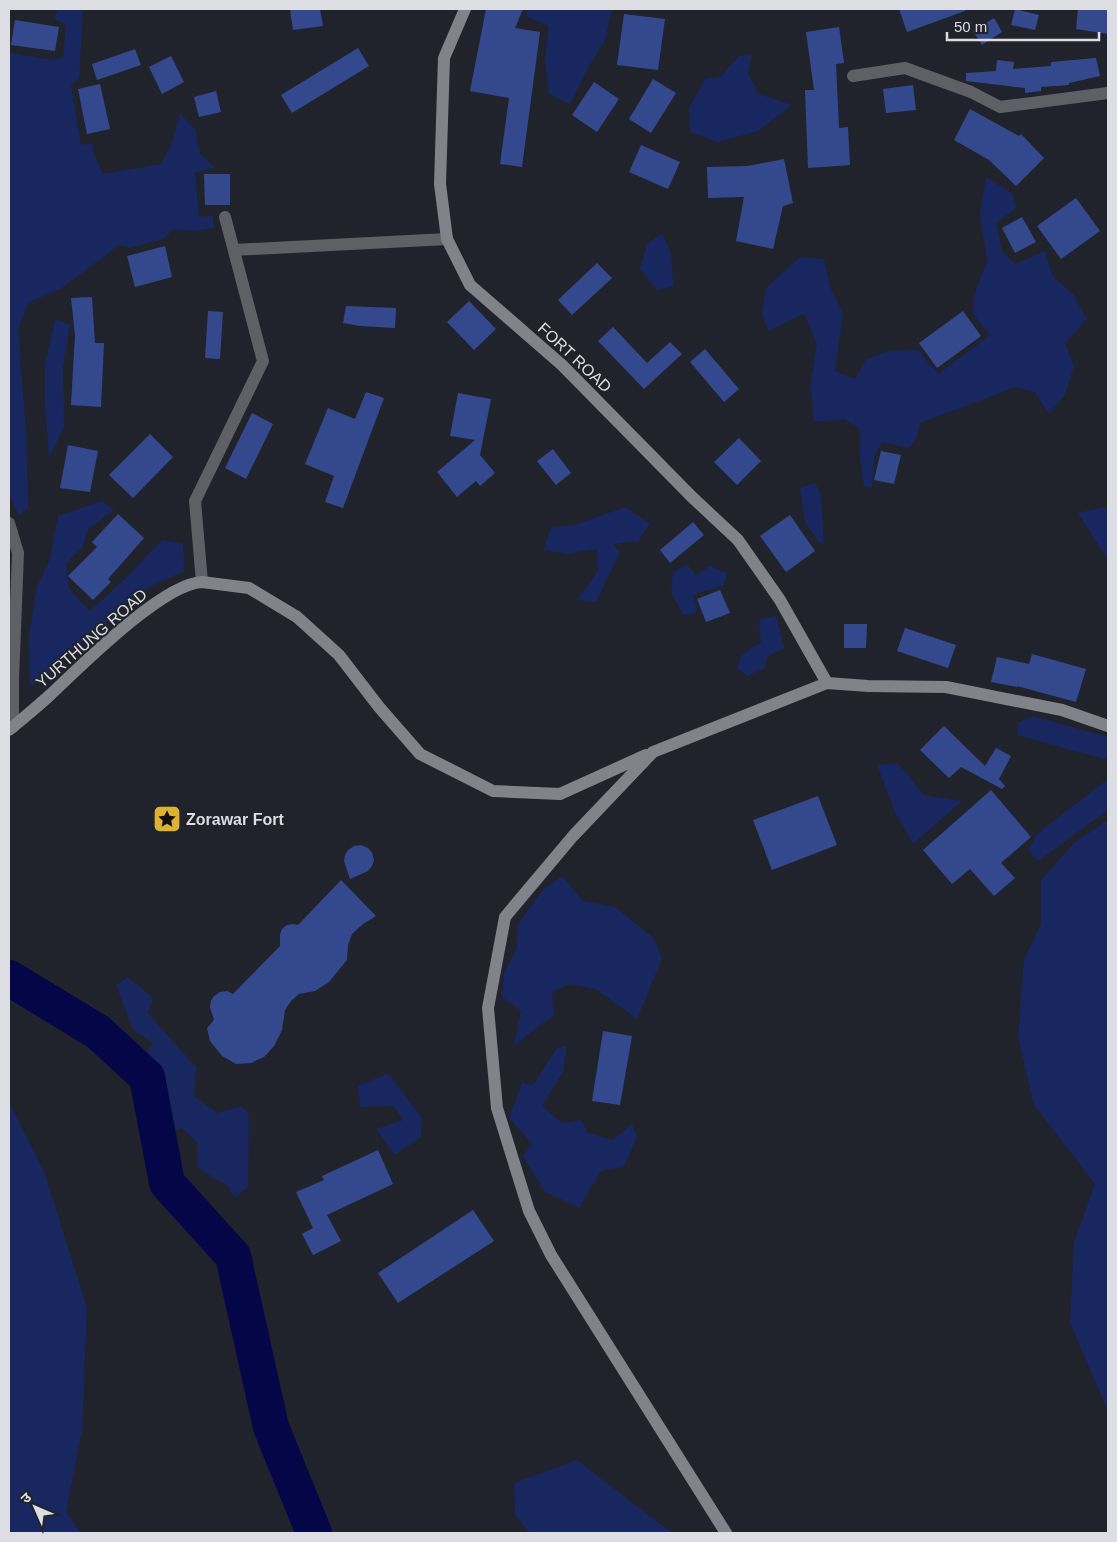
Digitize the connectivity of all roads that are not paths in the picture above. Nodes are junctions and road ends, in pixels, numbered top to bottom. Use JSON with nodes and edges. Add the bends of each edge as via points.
{"nodes":[{"id":1,"x":465,"y":9,"type":"edge"},
{"id":2,"x":854,"y":76,"type":"dead end"},
{"id":3,"x":1108,"y":93,"type":"edge"},
{"id":4,"x":225,"y":217,"type":"dead end"},
{"id":5,"x":447,"y":239,"type":"junction"},
{"id":6,"x":234,"y":250,"type":"junction"},
{"id":7,"x":9,"y":523,"type":"edge"},
{"id":8,"x":202,"y":582,"type":"junction"},
{"id":9,"x":827,"y":682,"type":"junction"},
{"id":10,"x":1108,"y":726,"type":"edge"},
{"id":11,"x":11,"y":729,"type":"edge"},
{"id":12,"x":653,"y":752,"type":"junction"},
{"id":13,"x":726,"y":1533,"type":"edge"}],
"edges":[{"from":1,"to":5,"type":"street","name":"FORT ROAD","via":[[444,58],[440,184]]},
{"from":2,"to":3,"type":"street","via":[[905,68],[971,92],[1000,107]]},
{"from":4,"to":6,"type":"street"},
{"from":5,"to":6,"type":"street"},
{"from":5,"to":9,"type":"street","name":"FORT ROAD","via":[[470,285],[562,365],[738,540],[780,600]]},
{"from":6,"to":8,"type":"street","via":[[263,361],[195,501]]},
{"from":7,"to":11,"type":"street","via":[[18,553]]},
{"from":8,"to":11,"type":"street","name":"YURTHUNG ROAD","via":[[166,596],[110,639]]},
{"from":8,"to":12,"type":"street","name":"YURTHUNG ROAD","via":[[249,588],[297,617],[339,655],[420,754],[493,791],[560,794]]},
{"from":9,"to":10,"type":"street","via":[[946,687],[1062,710]]},
{"from":9,"to":12,"type":"street","name":"YURTHUNG ROAD"},
{"from":12,"to":13,"type":"street","via":[[573,836],[505,917],[488,1008],[496,1099],[529,1211],[551,1256]]}]}
